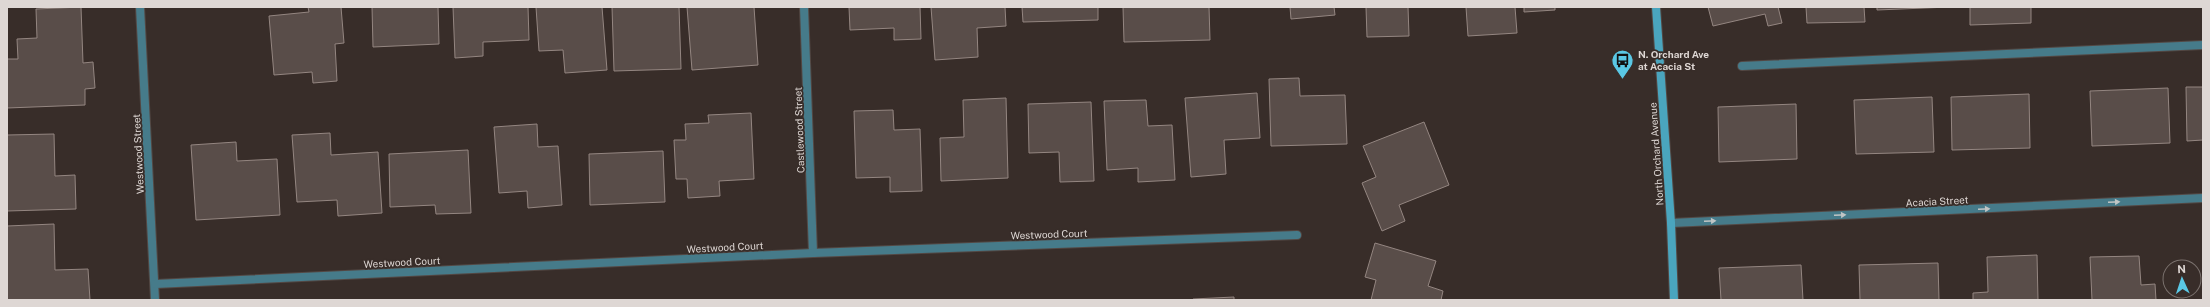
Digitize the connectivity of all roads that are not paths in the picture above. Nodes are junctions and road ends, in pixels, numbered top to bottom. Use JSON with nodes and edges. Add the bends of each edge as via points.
{"nodes":[{"id":1,"x":140,"y":7,"type":"edge"},
{"id":2,"x":804,"y":7,"type":"edge"},
{"id":3,"x":1656,"y":7,"type":"edge"},
{"id":4,"x":2203,"y":45,"type":"edge"},
{"id":5,"x":1742,"y":66,"type":"dead end"},
{"id":6,"x":2203,"y":198,"type":"edge"},
{"id":7,"x":1672,"y":224,"type":"junction"},
{"id":8,"x":1297,"y":234,"type":"dead end"},
{"id":9,"x":813,"y":253,"type":"junction"},
{"id":10,"x":155,"y":284,"type":"junction"},
{"id":11,"x":155,"y":300,"type":"edge"},
{"id":12,"x":1674,"y":300,"type":"edge"}],
"edges":[{"from":1,"to":10,"type":"street","name":"Westwood Street"},
{"from":2,"to":9,"type":"street","name":"Castlewood Street"},
{"from":3,"to":7,"type":"street","name":"North Orchard Avenue"},
{"from":4,"to":5,"type":"street"},
{"from":7,"to":6,"type":"street","name":"Acacia Street","one_way":true},
{"from":7,"to":12,"type":"street","name":"North Orchard Avenue"},
{"from":8,"to":9,"type":"street","name":"Westwood Court"},
{"from":9,"to":10,"type":"street","name":"Westwood Court"},
{"from":10,"to":11,"type":"street","name":"Westwood Street"}]}
